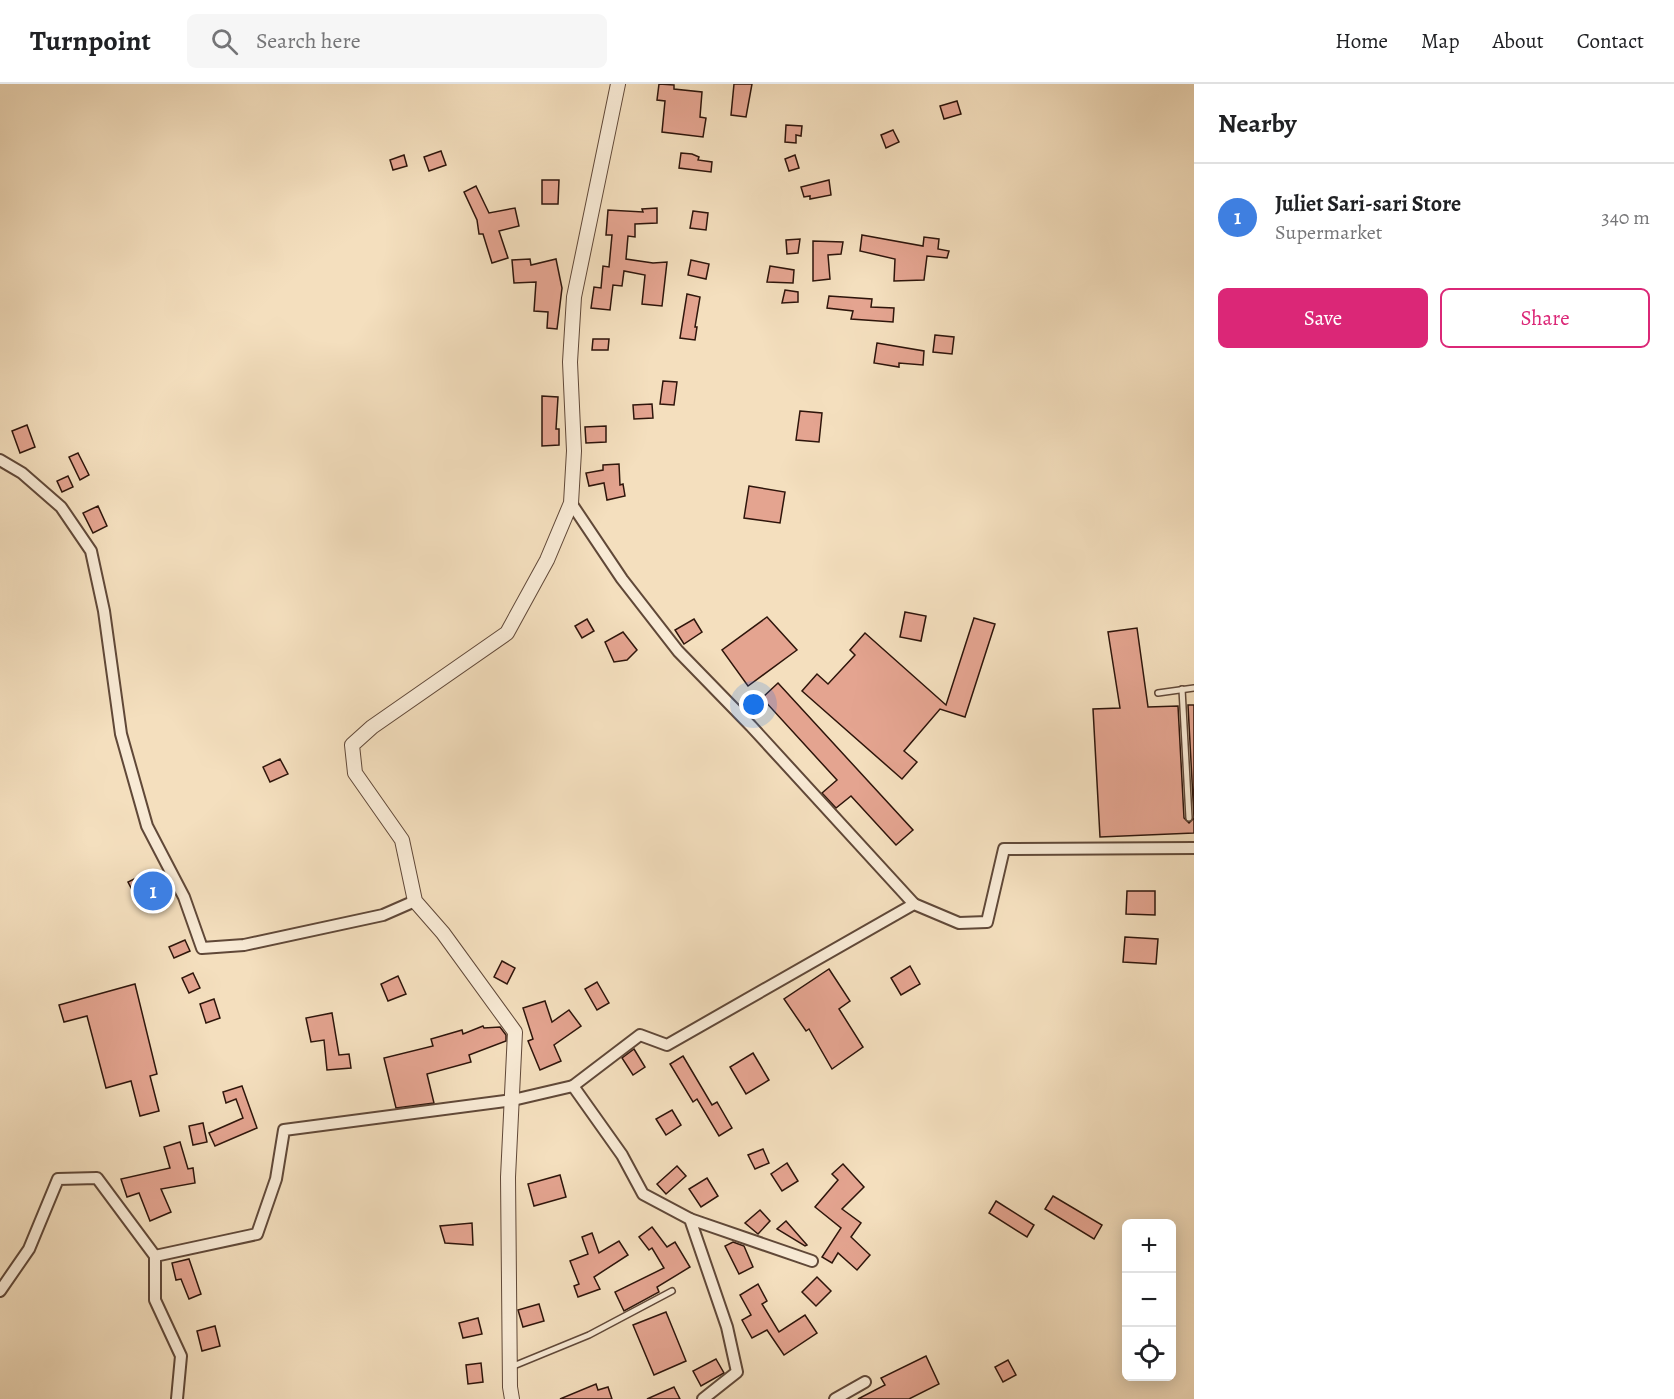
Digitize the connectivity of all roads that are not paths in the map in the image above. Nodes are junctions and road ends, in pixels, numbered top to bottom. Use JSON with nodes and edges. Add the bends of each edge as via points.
{"nodes":[{"id":1,"x":618,"y":84,"type":"edge"},
{"id":2,"x":0,"y":460,"type":"edge"},
{"id":3,"x":571,"y":503,"type":"junction"},
{"id":4,"x":1194,"y":688,"type":"edge"},
{"id":5,"x":1182,"y":689,"type":"junction"},
{"id":6,"x":1158,"y":693,"type":"dead end"},
{"id":7,"x":1189,"y":818,"type":"dead end"},
{"id":8,"x":1194,"y":848,"type":"edge"},
{"id":9,"x":416,"y":901,"type":"junction"},
{"id":10,"x":914,"y":904,"type":"junction"},
{"id":11,"x":573,"y":1086,"type":"junction"},
{"id":12,"x":513,"y":1100,"type":"junction"},
{"id":13,"x":690,"y":1219,"type":"junction"},
{"id":14,"x":155,"y":1256,"type":"junction"},
{"id":15,"x":812,"y":1261,"type":"dead end"},
{"id":16,"x":0,"y":1291,"type":"edge"},
{"id":17,"x":672,"y":1291,"type":"dead end"},
{"id":18,"x":509,"y":1368,"type":"junction"},
{"id":19,"x":865,"y":1382,"type":"dead end"},
{"id":20,"x":177,"y":1399,"type":"edge"},
{"id":21,"x":512,"y":1399,"type":"edge"},
{"id":22,"x":704,"y":1399,"type":"edge"},
{"id":23,"x":835,"y":1399,"type":"edge"}],
"edges":[{"from":1,"to":3,"type":"street","via":[[574,297],[570,362],[574,451]]},
{"from":2,"to":9,"type":"street","via":[[22,473],[61,507],[91,551],[104,610],[121,734],[147,826],[184,897],[202,948],[244,945],[383,915]]},
{"from":3,"to":9,"type":"street","via":[[547,560],[507,633],[372,727],[352,746],[355,773],[402,840]]},
{"from":3,"to":10,"type":"street","via":[[622,579],[678,651]]},
{"from":4,"to":5,"type":"lane"},
{"from":5,"to":6,"type":"lane"},
{"from":5,"to":7,"type":"lane"},
{"from":8,"to":10,"type":"street","via":[[1004,849],[987,922],[959,923]]},
{"from":9,"to":12,"type":"street","via":[[515,1032]]},
{"from":10,"to":11,"type":"street","via":[[667,1045],[640,1035]]},
{"from":11,"to":12,"type":"street"},
{"from":11,"to":13,"type":"street","via":[[622,1155],[643,1194]]},
{"from":12,"to":14,"type":"street","via":[[284,1130],[276,1179],[257,1234]]},
{"from":12,"to":18,"type":"street","via":[[508,1177]]},
{"from":13,"to":15,"type":"street"},
{"from":13,"to":22,"type":"street","via":[[727,1327],[737,1372]]},
{"from":14,"to":16,"type":"street","via":[[97,1178],[58,1179],[29,1249]]},
{"from":14,"to":20,"type":"street","via":[[155,1300],[181,1356]]},
{"from":17,"to":18,"type":"lane","via":[[589,1335]]},
{"from":18,"to":21,"type":"street"},
{"from":19,"to":23,"type":"street"}]}
